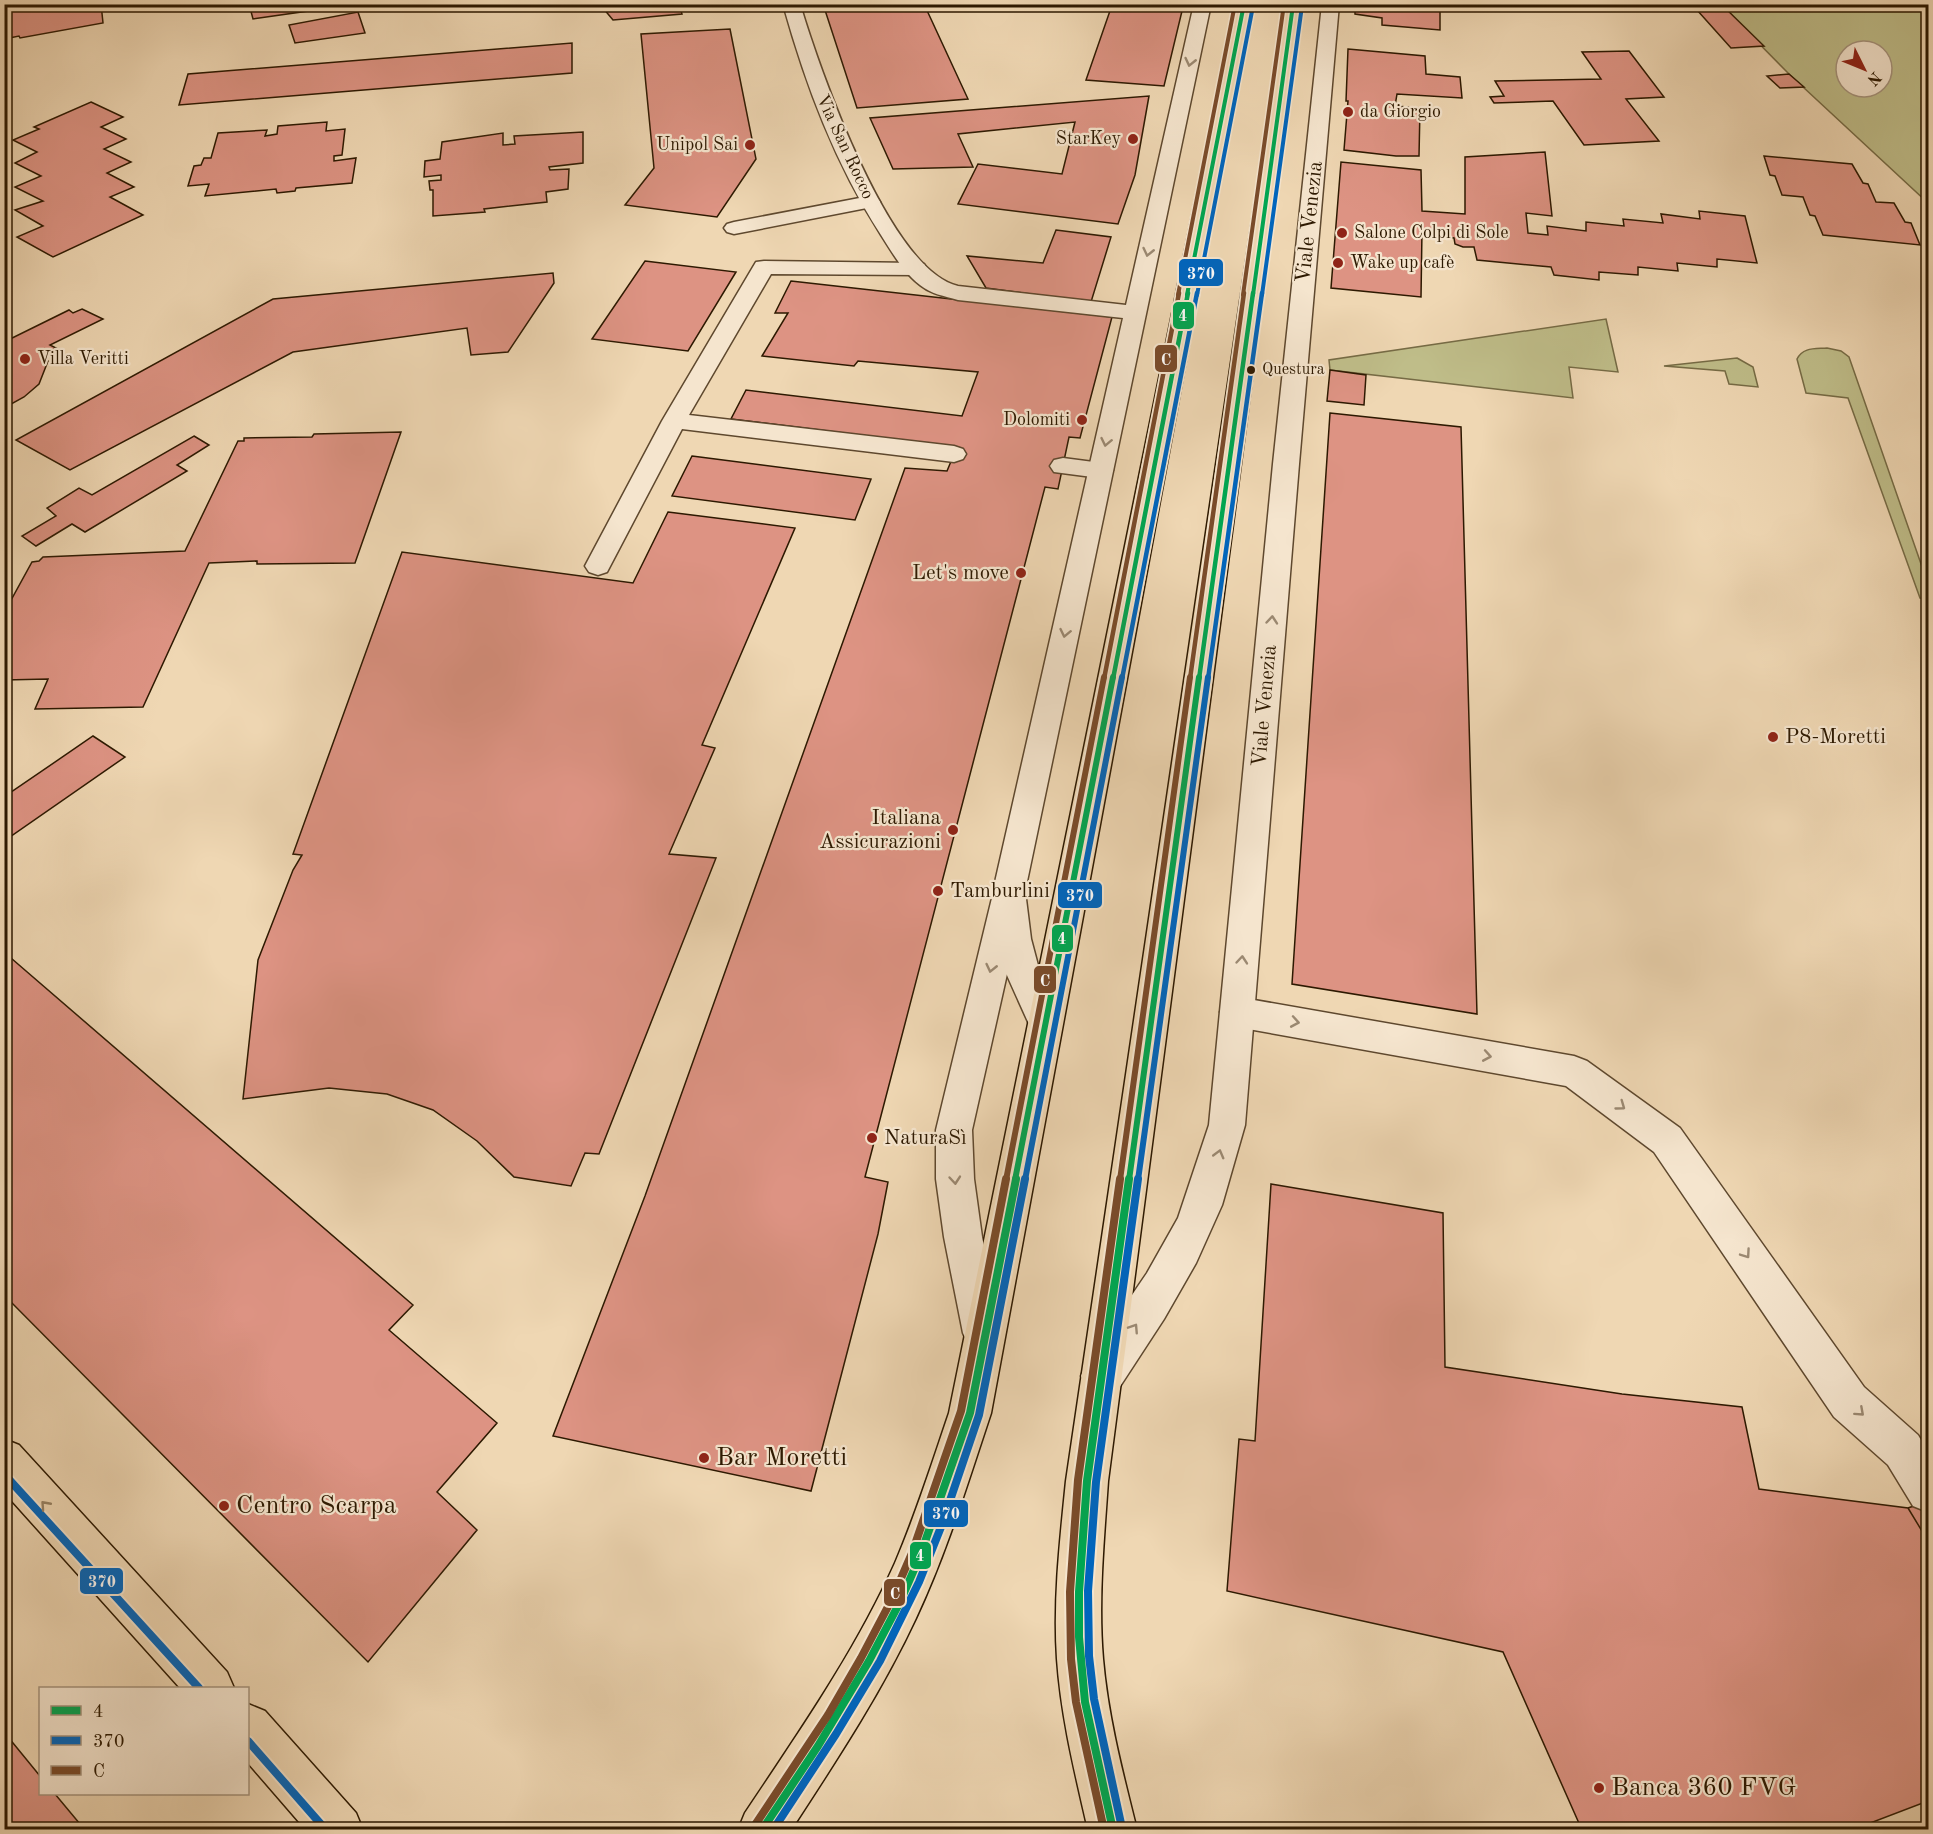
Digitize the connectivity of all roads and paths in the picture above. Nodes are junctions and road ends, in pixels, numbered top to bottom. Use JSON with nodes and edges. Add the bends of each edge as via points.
{"nodes":[{"id":1,"x":791,"y":4,"type":"edge"},
{"id":2,"x":1203,"y":4,"type":"edge"},
{"id":3,"x":1244,"y":4,"type":"edge"},
{"id":4,"x":1293,"y":4,"type":"edge"},
{"id":5,"x":1331,"y":4,"type":"edge"},
{"id":6,"x":870,"y":202,"type":"junction"},
{"id":7,"x":734,"y":228,"type":"dead end"},
{"id":8,"x":916,"y":269,"type":"junction"},
{"id":9,"x":1134,"y":313,"type":"junction"},
{"id":10,"x":674,"y":421,"type":"junction"},
{"id":11,"x":954,"y":454,"type":"dead end"},
{"id":12,"x":1063,"y":466,"type":"dead end"},
{"id":13,"x":1100,"y":470,"type":"junction"},
{"id":14,"x":598,"y":566,"type":"dead end"},
{"id":15,"x":1009,"y":891,"type":"junction"},
{"id":16,"x":1237,"y":1012,"type":"junction"},
{"id":17,"x":1046,"y":1022,"type":"junction"},
{"id":18,"x":984,"y":1339,"type":"junction"},
{"id":19,"x":1102,"y":1377,"type":"junction"},
{"id":20,"x":4,"y":1460,"type":"edge"},
{"id":21,"x":1929,"y":1491,"type":"edge"},
{"id":22,"x":210,"y":1687,"type":"edge"},
{"id":23,"x":249,"y":1729,"type":"edge"},
{"id":24,"x":339,"y":1830,"type":"edge"},
{"id":25,"x":762,"y":1830,"type":"edge"},
{"id":26,"x":1113,"y":1830,"type":"edge"}],
"edges":[{"from":1,"to":6,"type":"street","name":"Via San Rocco","via":[[811,71],[858,183]]},
{"from":2,"to":9,"type":"street","one_way":true},
{"from":3,"to":17,"type":"main road"},
{"from":4,"to":19,"type":"main road","name":"Viale Venezia"},
{"from":16,"to":5,"type":"street","name":"Viale Venezia","one_way":true},
{"from":6,"to":7,"type":"street"},
{"from":6,"to":8,"type":"street","name":"Via San Rocco"},
{"from":8,"to":9,"type":"street","name":"Via San Rocco","via":[[945,290]]},
{"from":8,"to":10,"type":"street","via":[[764,267]]},
{"from":9,"to":13,"type":"street","one_way":true},
{"from":10,"to":11,"type":"street"},
{"from":10,"to":14,"type":"street"},
{"from":12,"to":13,"type":"street"},
{"from":13,"to":15,"type":"street","one_way":true},
{"from":15,"to":17,"type":"street","via":[[1014,939],[1023,974]]},
{"from":15,"to":18,"type":"street","one_way":true,"via":[[954,1130],[954,1179]]},
{"from":19,"to":16,"type":"street","name":"Viale Venezia","one_way":true,"via":[[1192,1232],[1212,1183],[1227,1125]]},
{"from":16,"to":21,"type":"street","one_way":true,"via":[[1574,1072],[1667,1140],[1849,1402],[1902,1450]]},
{"from":17,"to":18,"type":"main road"},
{"from":18,"to":25,"type":"main road","via":[[970,1413],[900,1602],[848,1696]]},
{"from":19,"to":26,"type":"main road","name":"Viale Venezia","via":[[1079,1573],[1080,1660]]},
{"from":22,"to":20,"type":"main road","one_way":true},
{"from":23,"to":24,"type":"main road"}]}
